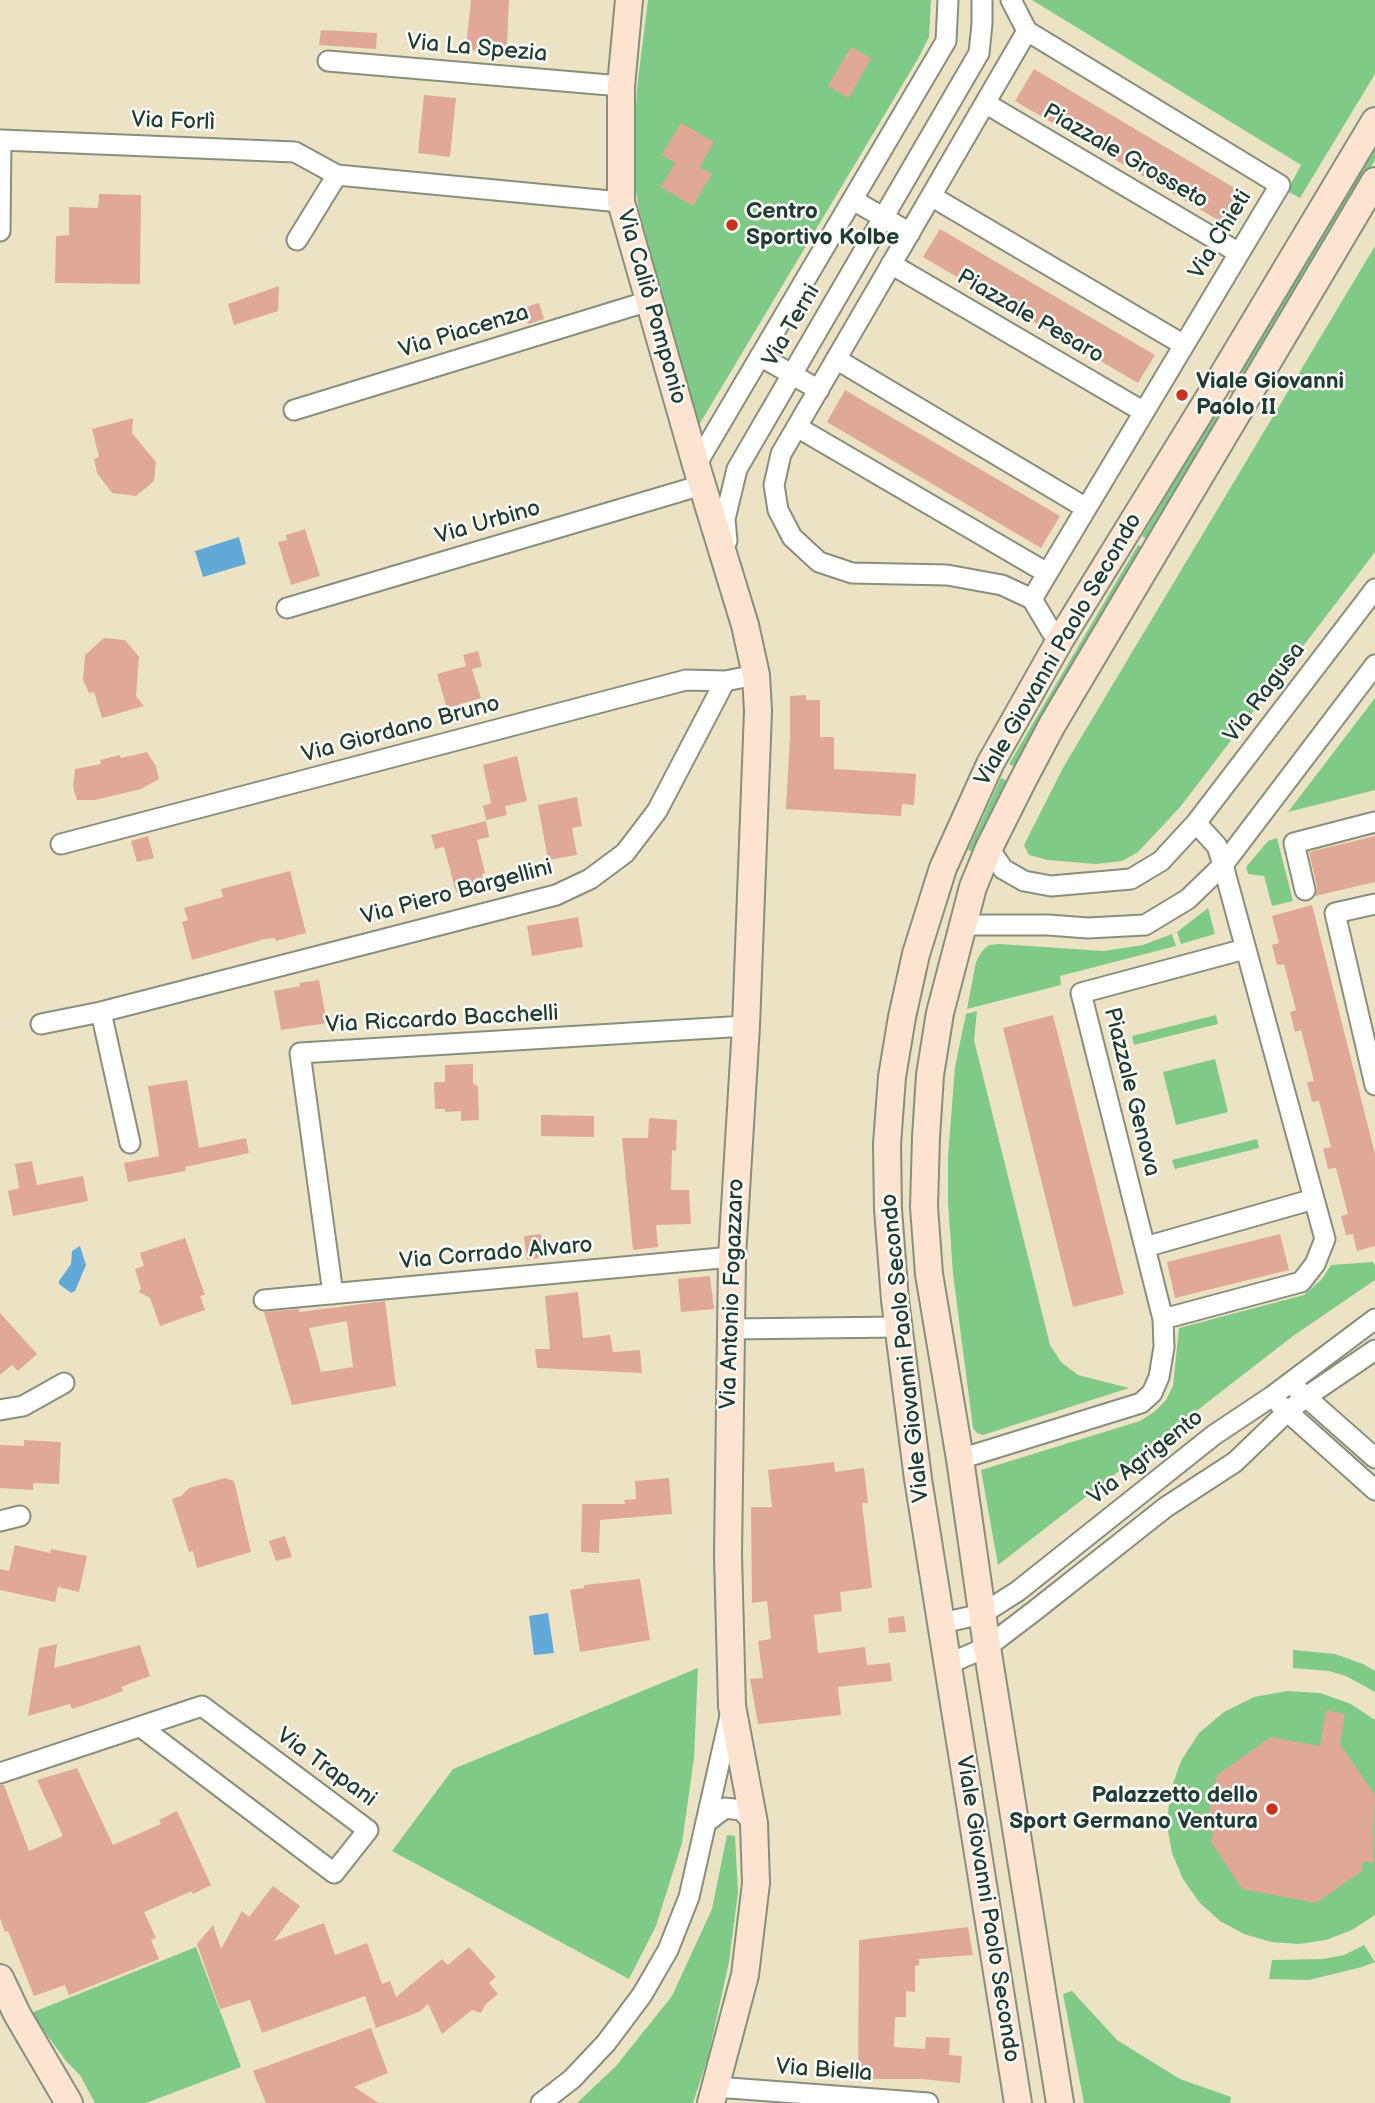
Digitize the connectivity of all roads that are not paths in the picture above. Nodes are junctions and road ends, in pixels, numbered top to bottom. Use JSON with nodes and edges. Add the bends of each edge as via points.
{"nodes":[{"id":1,"x":629,"y":0,"type":"edge"},
{"id":2,"x":948,"y":0,"type":"edge"},
{"id":3,"x":982,"y":0,"type":"edge"},
{"id":4,"x":1012,"y":0,"type":"edge"},
{"id":5,"x":1027,"y":31,"type":"junction"},
{"id":6,"x":979,"y":52,"type":"junction"},
{"id":7,"x":328,"y":61,"type":"dead end"},
{"id":8,"x":1007,"y":65,"type":"junction"},
{"id":9,"x":621,"y":86,"type":"junction"},
{"id":10,"x":985,"y":103,"type":"junction"},
{"id":11,"x":1375,"y":121,"type":"edge"},
{"id":12,"x":1,"y":140,"type":"edge"},
{"id":13,"x":337,"y":175,"type":"junction"},
{"id":14,"x":1375,"y":181,"type":"edge"},
{"id":15,"x":931,"y":196,"type":"junction"},
{"id":16,"x":853,"y":200,"type":"junction"},
{"id":17,"x":621,"y":202,"type":"junction"},
{"id":18,"x":883,"y":218,"type":"junction"},
{"id":19,"x":0,"y":231,"type":"edge"},
{"id":20,"x":910,"y":233,"type":"junction"},
{"id":21,"x":297,"y":240,"type":"dead end"},
{"id":22,"x":1239,"y":253,"type":"junction"},
{"id":23,"x":891,"y":264,"type":"junction"},
{"id":24,"x":649,"y":301,"type":"junction"},
{"id":25,"x":1184,"y":345,"type":"junction"},
{"id":26,"x":760,"y":356,"type":"junction"},
{"id":27,"x":836,"y":359,"type":"junction"},
{"id":28,"x":792,"y":374,"type":"junction"},
{"id":29,"x":819,"y":390,"type":"junction"},
{"id":30,"x":294,"y":410,"type":"dead end"},
{"id":31,"x":1144,"y":412,"type":"junction"},
{"id":32,"x":797,"y":427,"type":"junction"},
{"id":33,"x":699,"y":475,"type":"junction"},
{"id":34,"x":1086,"y":508,"type":"junction"},
{"id":35,"x":729,"y":573,"type":"junction"},
{"id":36,"x":1047,"y":573,"type":"junction"},
{"id":37,"x":1374,"y":592,"type":"edge"},
{"id":38,"x":1032,"y":599,"type":"junction"},
{"id":39,"x":287,"y":608,"type":"dead end"},
{"id":40,"x":1060,"y":640,"type":"junction"},
{"id":41,"x":1375,"y":665,"type":"edge"},
{"id":42,"x":756,"y":675,"type":"junction"},
{"id":43,"x":724,"y":681,"type":"junction"},
{"id":44,"x":1375,"y":822,"type":"edge"},
{"id":45,"x":1196,"y":823,"type":"junction"},
{"id":46,"x":61,"y":844,"type":"dead end"},
{"id":47,"x":989,"y":848,"type":"junction"},
{"id":48,"x":1223,"y":864,"type":"junction"},
{"id":49,"x":1304,"y":890,"type":"dead end"},
{"id":50,"x":1375,"y":904,"type":"edge"},
{"id":51,"x":963,"y":925,"type":"junction"},
{"id":52,"x":1245,"y":949,"type":"junction"},
{"id":53,"x":101,"y":1012,"type":"junction"},
{"id":54,"x":41,"y":1024,"type":"dead end"},
{"id":55,"x":746,"y":1026,"type":"junction"},
{"id":56,"x":1375,"y":1085,"type":"edge"},
{"id":57,"x":130,"y":1143,"type":"dead end"},
{"id":58,"x":1314,"y":1199,"type":"junction"},
{"id":59,"x":1144,"y":1247,"type":"junction"},
{"id":60,"x":732,"y":1257,"type":"junction"},
{"id":61,"x":333,"y":1294,"type":"junction"},
{"id":62,"x":264,"y":1300,"type":"dead end"},
{"id":63,"x":1163,"y":1319,"type":"junction"},
{"id":64,"x":1375,"y":1319,"type":"edge"},
{"id":65,"x":899,"y":1327,"type":"junction"},
{"id":66,"x":731,"y":1329,"type":"junction"},
{"id":67,"x":1375,"y":1350,"type":"edge"},
{"id":68,"x":64,"y":1383,"type":"dead end"},
{"id":69,"x":1291,"y":1383,"type":"junction"},
{"id":70,"x":1271,"y":1397,"type":"junction"},
{"id":71,"x":1306,"y":1397,"type":"junction"},
{"id":72,"x":0,"y":1410,"type":"edge"},
{"id":73,"x":1287,"y":1412,"type":"junction"},
{"id":74,"x":1375,"y":1458,"type":"edge"},
{"id":75,"x":960,"y":1459,"type":"junction"},
{"id":76,"x":1375,"y":1490,"type":"edge"},
{"id":77,"x":20,"y":1516,"type":"dead end"},
{"id":78,"x":0,"y":1521,"type":"edge"},
{"id":79,"x":982,"y":1614,"type":"junction"},
{"id":80,"x":942,"y":1623,"type":"junction"},
{"id":81,"x":987,"y":1647,"type":"junction"},
{"id":82,"x":948,"y":1664,"type":"junction"},
{"id":83,"x":733,"y":1706,"type":"junction"},
{"id":84,"x":141,"y":1727,"type":"junction"},
{"id":85,"x":0,"y":1773,"type":"edge"},
{"id":86,"x":708,"y":1821,"type":"junction"},
{"id":87,"x":754,"y":1822,"type":"junction"},
{"id":88,"x":0,"y":1978,"type":"edge"},
{"id":89,"x":713,"y":2095,"type":"edge"},
{"id":90,"x":69,"y":2103,"type":"edge"},
{"id":91,"x":541,"y":2103,"type":"edge"},
{"id":92,"x":928,"y":2103,"type":"edge"},
{"id":93,"x":1018,"y":2103,"type":"edge"},
{"id":94,"x":1060,"y":2103,"type":"edge"}],
"edges":[{"from":1,"to":9,"type":"main road","name":"Via Caliò Pomponio"},
{"from":2,"to":16,"type":"street","name":"Via Terni","via":[[946,41]]},
{"from":3,"to":6,"type":"street","name":"Via Terni"},
{"from":4,"to":5,"type":"street"},
{"from":5,"to":8,"type":"street"},
{"from":5,"to":22,"type":"street","name":"Via Chieti","via":[[1280,185]]},
{"from":6,"to":8,"type":"street"},
{"from":6,"to":18,"type":"street","name":"Via Terni"},
{"from":7,"to":9,"type":"street","name":"Via La Spezia"},
{"from":8,"to":10,"type":"street"},
{"from":9,"to":17,"type":"main road","name":"Via Caliò Pomponio"},
{"from":10,"to":15,"type":"street"},
{"from":10,"to":22,"type":"street","name":"Piazzale Grosseto"},
{"from":11,"to":40,"type":"main road","name":"Viale Giovanni Paolo Secondo"},
{"from":12,"to":13,"type":"street","name":"Via Forlì","via":[[295,152]]},
{"from":12,"to":19,"type":"street"},
{"from":13,"to":17,"type":"street","name":"Via Forlì"},
{"from":13,"to":21,"type":"street"},
{"from":14,"to":47,"type":"main road","name":"Viale Giovanni Paolo Secondo","via":[[1052,725]]},
{"from":15,"to":20,"type":"street"},
{"from":15,"to":25,"type":"street"},
{"from":16,"to":18,"type":"street"},
{"from":16,"to":26,"type":"street","name":"Via Terni"},
{"from":17,"to":24,"type":"main road","name":"Via Caliò Pomponio"},
{"from":18,"to":20,"type":"street"},
{"from":18,"to":28,"type":"street","name":"Via Terni"},
{"from":20,"to":23,"type":"street"},
{"from":22,"to":25,"type":"street","name":"Via Chieti"},
{"from":23,"to":27,"type":"street"},
{"from":23,"to":31,"type":"street","name":"Piazzale Pesaro"},
{"from":24,"to":30,"type":"street","name":"Via Piacenza"},
{"from":24,"to":33,"type":"main road","name":"Via Caliò Pomponio"},
{"from":25,"to":31,"type":"street","name":"Via Chieti"},
{"from":26,"to":28,"type":"street"},
{"from":26,"to":33,"type":"street","name":"Via Terni"},
{"from":27,"to":29,"type":"street"},
{"from":27,"to":34,"type":"street"},
{"from":28,"to":29,"type":"street"},
{"from":28,"to":35,"type":"street","name":"Via Terni","via":[[737,469],[725,519]]},
{"from":29,"to":32,"type":"street"},
{"from":31,"to":34,"type":"street","name":"Via Chieti"},
{"from":32,"to":36,"type":"street"},
{"from":32,"to":38,"type":"street","via":[[781,454],[774,485],[778,510],[792,537],[819,562],[852,573],[947,576],[1002,585]]},
{"from":33,"to":35,"type":"main road","name":"Via Antonio Fogazzaro"},
{"from":33,"to":39,"type":"street","name":"Via Urbino"},
{"from":34,"to":36,"type":"street","name":"Via Chieti"},
{"from":35,"to":42,"type":"main road","name":"Via Antonio Fogazzaro"},
{"from":36,"to":38,"type":"street","name":"Via Chieti"},
{"from":37,"to":45,"type":"street","name":"Via Ragusa"},
{"from":38,"to":40,"type":"street"},
{"from":40,"to":65,"type":"main road","name":"Viale Giovanni Paolo Secondo","via":[[977,789],[943,869],[916,954],[892,1076],[887,1144]]},
{"from":41,"to":48,"type":"street"},
{"from":42,"to":43,"type":"street","name":"Via Giordano Bruno"},
{"from":42,"to":55,"type":"main road","name":"Via Antonio Fogazzaro"},
{"from":43,"to":46,"type":"street","name":"Via Giordano Bruno","via":[[686,680]]},
{"from":43,"to":53,"type":"street","name":"Via Piero Bargellini","via":[[657,811],[625,853],[590,879],[556,895]]},
{"from":44,"to":49,"type":"street","via":[[1294,843]]},
{"from":45,"to":47,"type":"street","name":"Via Ragusa","via":[[1161,861],[1131,880],[1051,886],[1024,881],[1003,869]]},
{"from":45,"to":48,"type":"street","via":[[1217,846]]},
{"from":47,"to":51,"type":"main road","name":"Viale Giovanni Paolo Secondo"},
{"from":48,"to":51,"type":"street","via":[[1188,899],[1144,925]]},
{"from":48,"to":52,"type":"street"},
{"from":50,"to":56,"type":"street","via":[[1335,913]]},
{"from":51,"to":75,"type":"main road","name":"Viale Giovanni Paolo Secondo","via":[[940,1013],[930,1075],[924,1207],[929,1274]]},
{"from":52,"to":58,"type":"street"},
{"from":52,"to":59,"type":"street","name":"Piazzale Genova","via":[[1081,993]]},
{"from":53,"to":54,"type":"street","name":"Via Piero Bargellini"},
{"from":53,"to":57,"type":"street"},
{"from":55,"to":60,"type":"main road","name":"Via Antonio Fogazzaro"},
{"from":55,"to":61,"type":"street","name":"Via Riccardo Bacchelli","via":[[300,1053]]},
{"from":58,"to":59,"type":"street"},
{"from":58,"to":63,"type":"street","via":[[1325,1239],[1301,1282]]},
{"from":59,"to":63,"type":"street","name":"Piazzale Genova"},
{"from":60,"to":61,"type":"street","name":"Via Corrado Alvaro"},
{"from":60,"to":66,"type":"main road","name":"Via Antonio Fogazzaro"},
{"from":61,"to":62,"type":"street","name":"Via Corrado Alvaro"},
{"from":63,"to":75,"type":"street","name":"Piazzale Genova","via":[[1159,1377],[1141,1403]]},
{"from":64,"to":69,"type":"street","name":"Via Agrigento"},
{"from":65,"to":66,"type":"street"},
{"from":65,"to":80,"type":"main road","name":"Viale Giovanni Paolo Secondo"},
{"from":66,"to":83,"type":"main road","name":"Via Antonio Fogazzaro","via":[[728,1555]]},
{"from":67,"to":71,"type":"street"},
{"from":68,"to":72,"type":"street","via":[[23,1406]]},
{"from":69,"to":70,"type":"street","name":"Via Agrigento"},
{"from":69,"to":71,"type":"street"},
{"from":70,"to":73,"type":"street"},
{"from":70,"to":79,"type":"street","name":"Via Agrigento","via":[[1214,1435],[1018,1591]]},
{"from":71,"to":73,"type":"street"},
{"from":71,"to":74,"type":"street"},
{"from":73,"to":76,"type":"street"},
{"from":73,"to":81,"type":"street","via":[[1235,1462],[1166,1507]]},
{"from":75,"to":79,"type":"main road","name":"Viale Giovanni Paolo Secondo"},
{"from":77,"to":78,"type":"street"},
{"from":79,"to":80,"type":"street","name":"Via Agrigento"},
{"from":79,"to":81,"type":"main road","name":"Viale Giovanni Paolo Secondo"},
{"from":80,"to":82,"type":"main road","name":"Viale Giovanni Paolo Secondo"},
{"from":81,"to":82,"type":"street"},
{"from":81,"to":94,"type":"main road","name":"Viale Giovanni Paolo Secondo"},
{"from":82,"to":93,"type":"main road","name":"Viale Giovanni Paolo Secondo"},
{"from":83,"to":86,"type":"street"},
{"from":83,"to":87,"type":"main road","name":"Via Antonio Fogazzaro"},
{"from":84,"to":84,"type":"street","name":"Via Trapani","via":[[202,1706],[368,1830],[334,1873]]},
{"from":84,"to":85,"type":"street","name":"Via Trapani"},
{"from":86,"to":87,"type":"street","via":[[725,1808],[741,1810]]},
{"from":86,"to":91,"type":"street","via":[[689,1896],[668,1950],[642,1995],[606,2043]]},
{"from":87,"to":89,"type":"main road","name":"Via Antonio Fogazzaro","via":[[756,1884],[746,1975]]},
{"from":88,"to":90,"type":"main road"},
{"from":89,"to":92,"type":"street","name":"Via Biella"}]}
